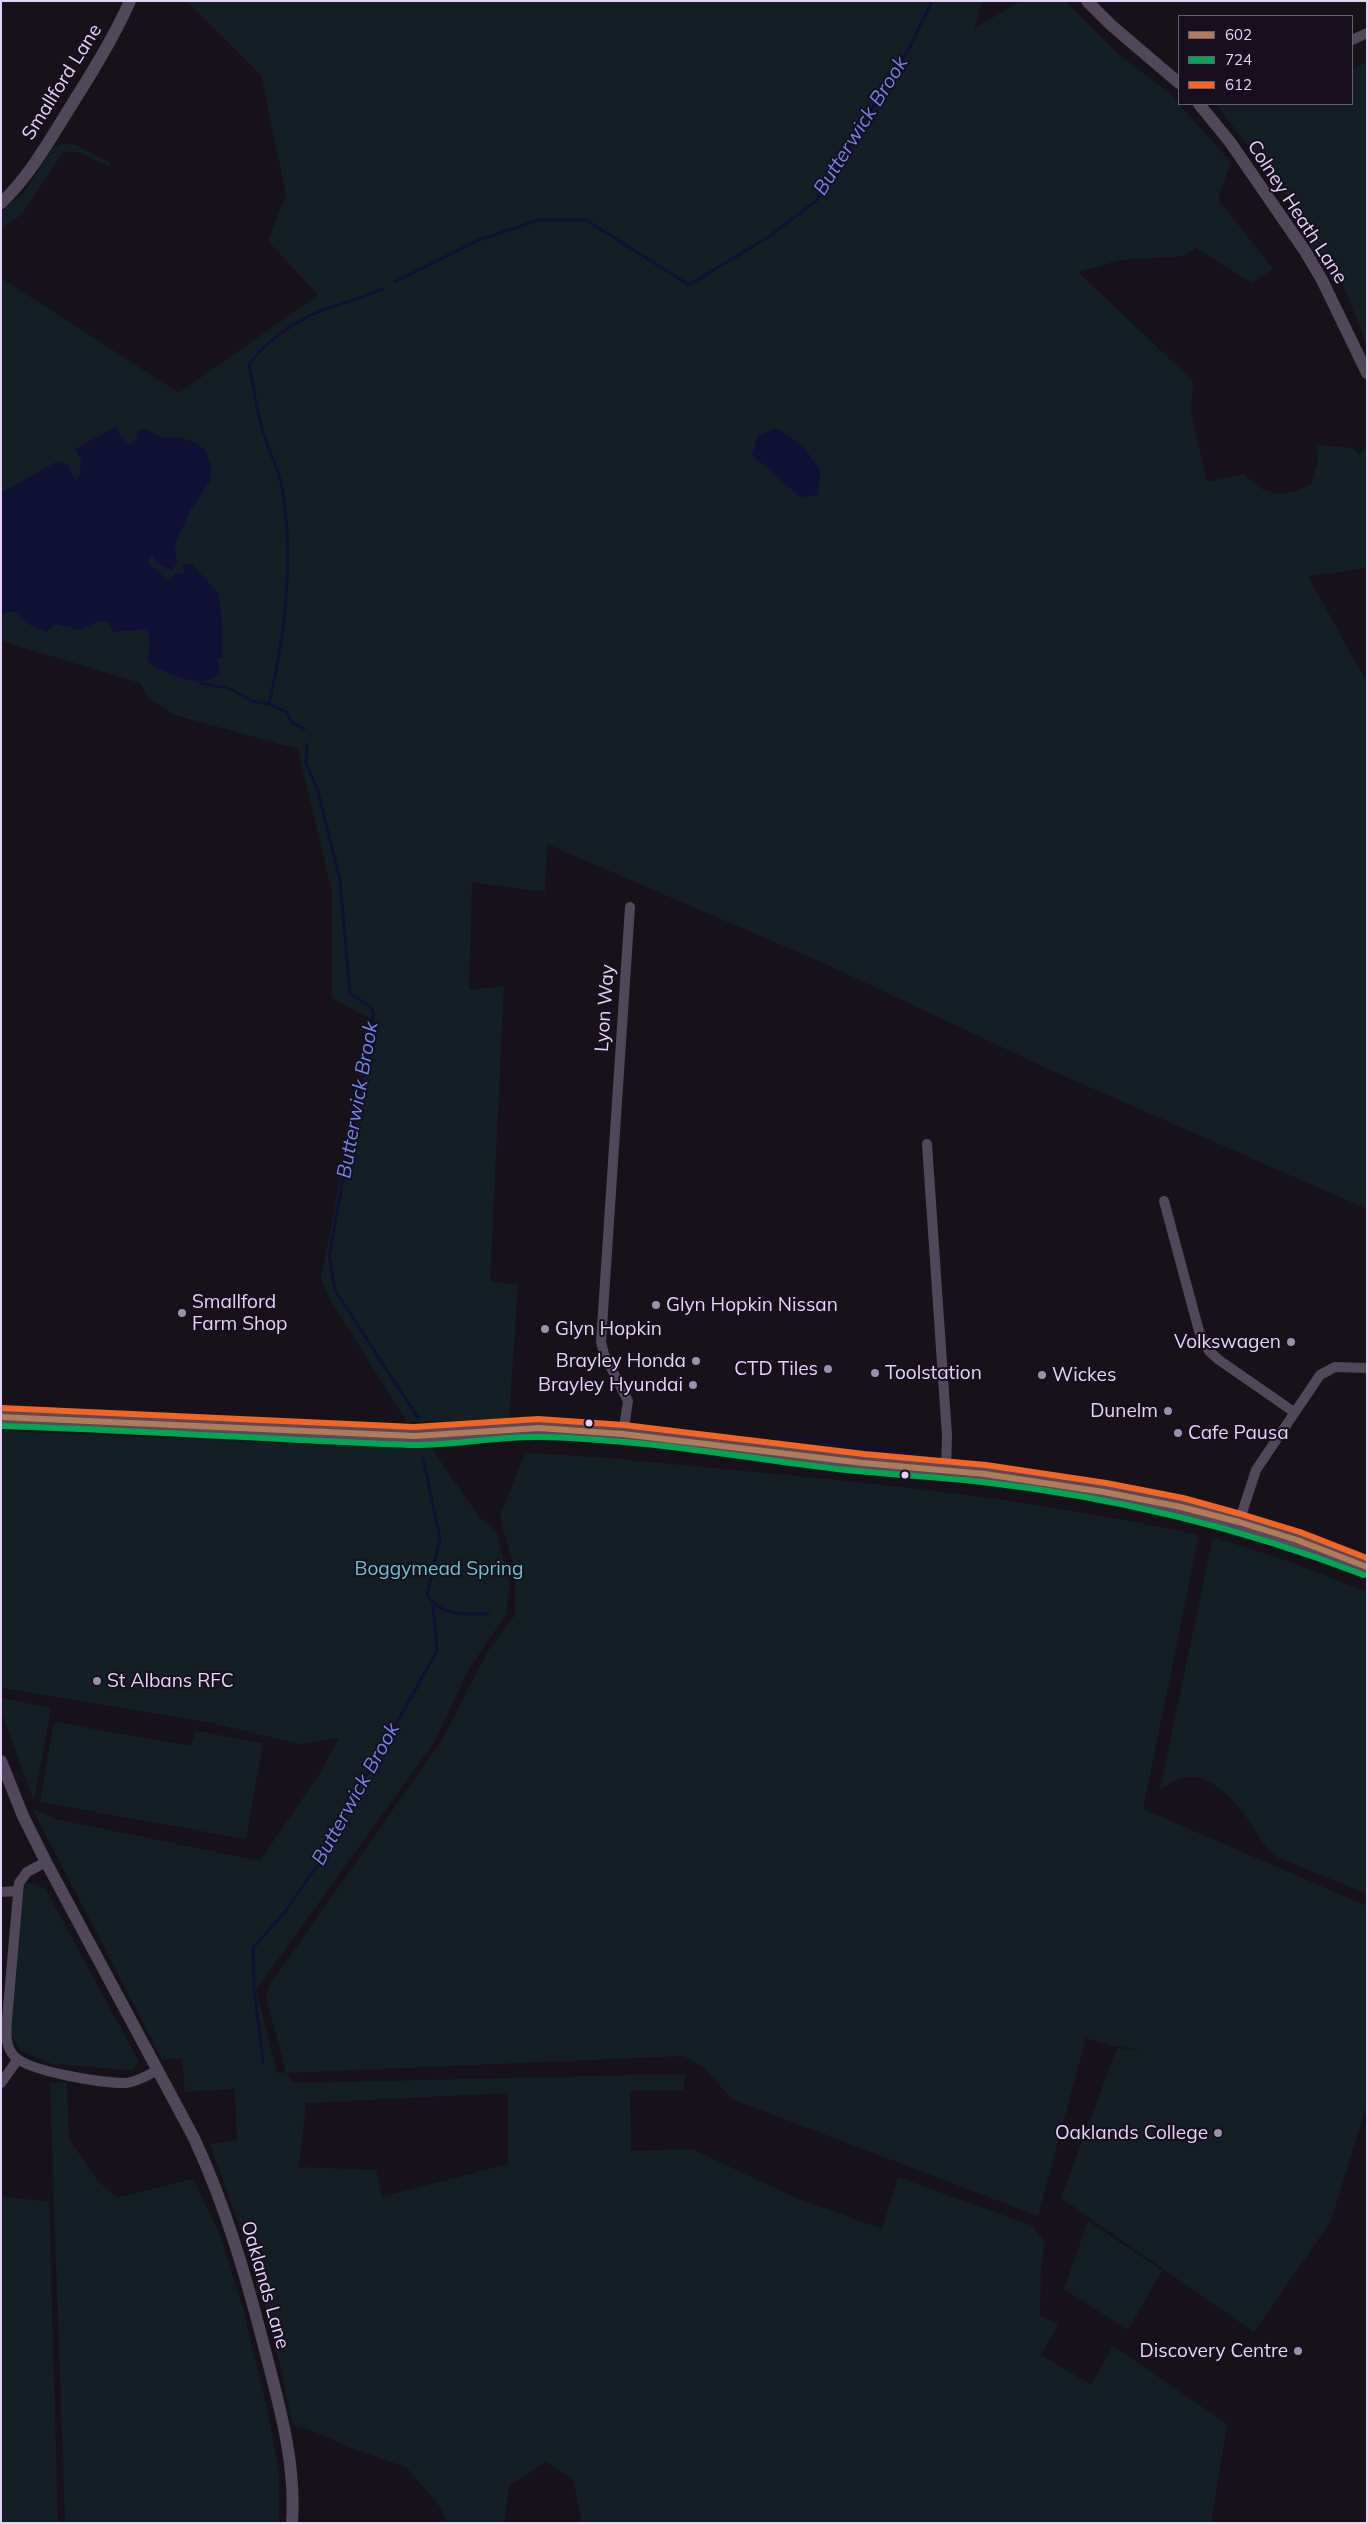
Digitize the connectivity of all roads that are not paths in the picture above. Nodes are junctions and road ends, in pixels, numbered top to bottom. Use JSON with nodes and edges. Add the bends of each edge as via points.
{"nodes":[{"id":1,"x":130,"y":1,"type":"edge"},
{"id":2,"x":1086,"y":1,"type":"edge"},
{"id":3,"x":1367,"y":33,"type":"edge"},
{"id":4,"x":1353,"y":40,"type":"edge"},
{"id":5,"x":1178,"y":82,"type":"edge"},
{"id":6,"x":1200,"y":105,"type":"edge"},
{"id":7,"x":1,"y":203,"type":"edge"},
{"id":8,"x":1367,"y":373,"type":"edge"},
{"id":9,"x":630,"y":907,"type":"dead end"},
{"id":10,"x":927,"y":1144,"type":"dead end"},
{"id":11,"x":1164,"y":1201,"type":"dead end"},
{"id":12,"x":1367,"y":1368,"type":"edge"},
{"id":13,"x":1294,"y":1412,"type":"junction"},
{"id":14,"x":1,"y":1417,"type":"edge"},
{"id":15,"x":623,"y":1434,"type":"junction"},
{"id":16,"x":946,"y":1471,"type":"junction"},
{"id":17,"x":1239,"y":1522,"type":"junction"},
{"id":18,"x":1367,"y":1567,"type":"edge"},
{"id":19,"x":2,"y":1767,"type":"edge"},
{"id":20,"x":46,"y":1862,"type":"junction"},
{"id":21,"x":17,"y":1891,"type":"junction"},
{"id":22,"x":1,"y":1892,"type":"edge"},
{"id":23,"x":18,"y":2059,"type":"junction"},
{"id":24,"x":158,"y":2070,"type":"junction"},
{"id":25,"x":1,"y":2083,"type":"edge"},
{"id":26,"x":292,"y":2523,"type":"edge"}],
"edges":[{"from":1,"to":7,"type":"street","name":"Smallford Lane","via":[[110,41],[57,128],[22,180]]},
{"from":2,"to":5,"type":"street"},
{"from":3,"to":4,"type":"street"},
{"from":6,"to":8,"type":"street","name":"Colney Heath Lane","via":[[1230,142],[1305,251]]},
{"from":9,"to":15,"type":"street","name":"Lyon Way","via":[[601,1342],[628,1401]]},
{"from":10,"to":16,"type":"street","via":[[947,1436]]},
{"from":11,"to":13,"type":"street","via":[[1199,1330],[1209,1351]]},
{"from":12,"to":13,"type":"street","via":[[1329,1368],[1320,1375]]},
{"from":13,"to":17,"type":"street","via":[[1256,1470]]},
{"from":14,"to":15,"type":"main road","via":[[414,1436],[539,1428]]},
{"from":15,"to":16,"type":"main road"},
{"from":16,"to":17,"type":"main road","via":[[1104,1492]]},
{"from":17,"to":18,"type":"main road","via":[[1298,1540]]},
{"from":19,"to":20,"type":"street","name":"Oaklands Lane"},
{"from":20,"to":21,"type":"street","via":[[24,1875]]},
{"from":20,"to":24,"type":"street","name":"Oaklands Lane"},
{"from":21,"to":22,"type":"street"},
{"from":21,"to":23,"type":"street","via":[[6,2034],[9,2047]]},
{"from":23,"to":24,"type":"street","via":[[50,2072],[116,2082],[134,2081]]},
{"from":23,"to":25,"type":"street"},
{"from":24,"to":26,"type":"street","name":"Oaklands Lane","via":[[217,2188],[239,2255],[284,2424],[292,2487]]}]}
